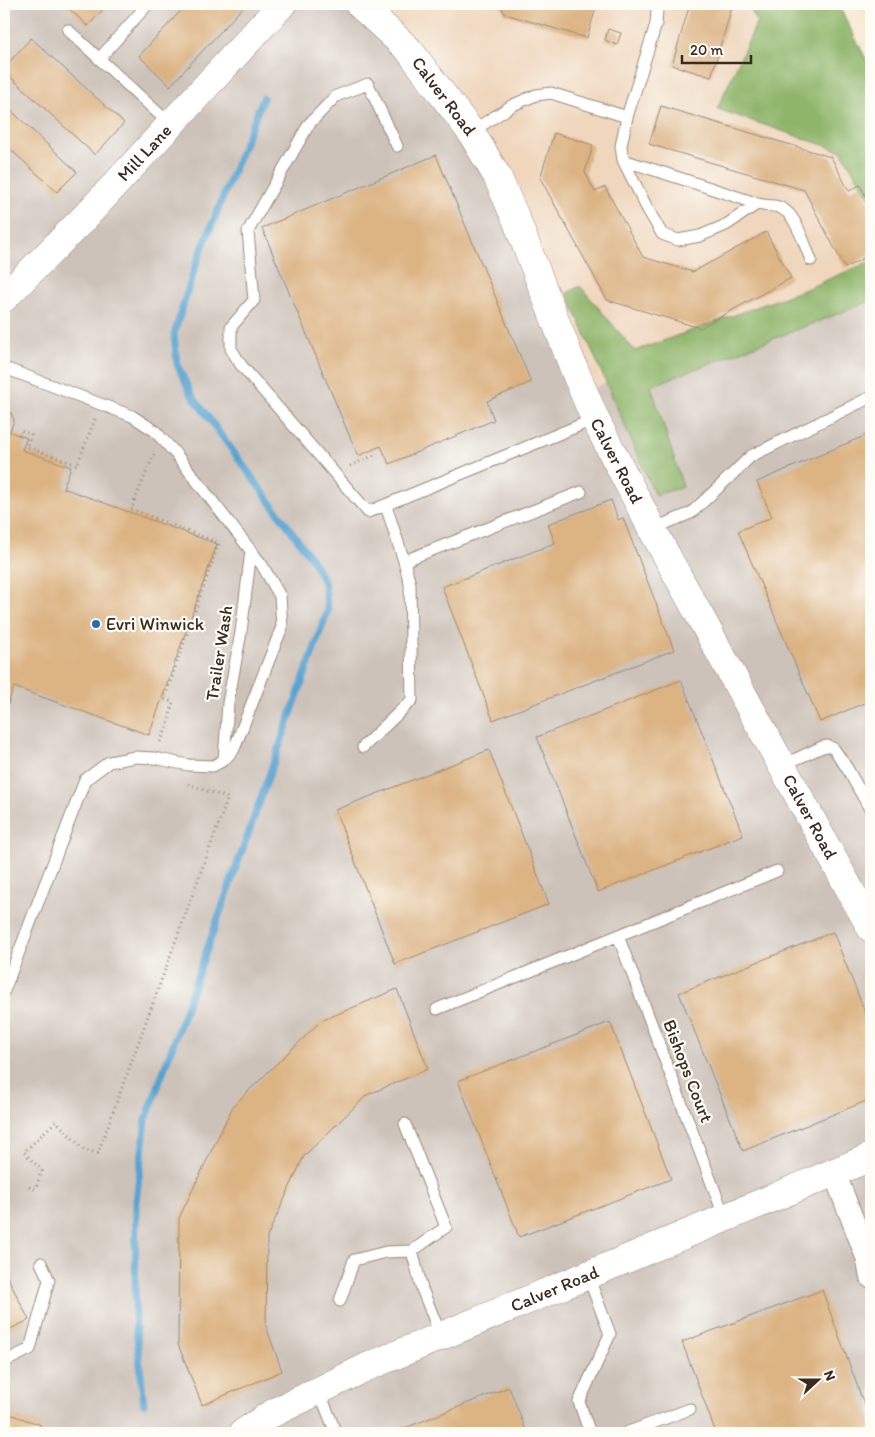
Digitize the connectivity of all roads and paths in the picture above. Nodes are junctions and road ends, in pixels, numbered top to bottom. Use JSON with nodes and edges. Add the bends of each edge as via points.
{"nodes":[{"id":1,"x":148,"y":4,"type":"edge"},
{"id":2,"x":282,"y":4,"type":"edge"},
{"id":3,"x":359,"y":4,"type":"edge"},
{"id":4,"x":656,"y":4,"type":"edge"},
{"id":5,"x":68,"y":30,"type":"dead end"},
{"id":6,"x":99,"y":59,"type":"junction"},
{"id":7,"x":626,"y":117,"type":"junction"},
{"id":8,"x":171,"y":125,"type":"junction"},
{"id":9,"x":471,"y":132,"type":"junction"},
{"id":10,"x":397,"y":146,"type":"dead end"},
{"id":11,"x":623,"y":160,"type":"junction"},
{"id":12,"x":757,"y":204,"type":"junction"},
{"id":13,"x":811,"y":260,"type":"dead end"},
{"id":14,"x":4,"y":298,"type":"edge"},
{"id":15,"x":4,"y":369,"type":"edge"},
{"id":16,"x":871,"y":397,"type":"edge"},
{"id":17,"x":100,"y":404,"type":"junction"},
{"id":18,"x":595,"y":419,"type":"junction"},
{"id":19,"x":18,"y":435,"type":"dead end"},
{"id":20,"x":161,"y":438,"type":"junction"},
{"id":21,"x":377,"y":454,"type":"dead end"},
{"id":22,"x":347,"y":467,"type":"dead end"},
{"id":23,"x":581,"y":492,"type":"dead end"},
{"id":24,"x":386,"y":506,"type":"junction"},
{"id":25,"x":652,"y":529,"type":"junction"},
{"id":26,"x":251,"y":551,"type":"junction"},
{"id":27,"x":404,"y":562,"type":"junction"},
{"id":28,"x":159,"y":745,"type":"dead end"},
{"id":29,"x":363,"y":747,"type":"dead end"},
{"id":30,"x":224,"y":760,"type":"junction"},
{"id":31,"x":781,"y":766,"type":"junction"},
{"id":32,"x":184,"y":783,"type":"dead end"},
{"id":33,"x":871,"y":811,"type":"edge"},
{"id":34,"x":777,"y":870,"type":"dead end"},
{"id":35,"x":871,"y":928,"type":"edge"},
{"id":36,"x":618,"y":936,"type":"junction"},
{"id":37,"x":4,"y":992,"type":"edge"},
{"id":38,"x":437,"y":1009,"type":"dead end"},
{"id":39,"x":405,"y":1124,"type":"dead end"},
{"id":40,"x":871,"y":1157,"type":"edge"},
{"id":41,"x":834,"y":1172,"type":"junction"},
{"id":42,"x":29,"y":1187,"type":"dead end"},
{"id":43,"x":725,"y":1218,"type":"junction"},
{"id":44,"x":412,"y":1251,"type":"junction"},
{"id":45,"x":42,"y":1263,"type":"dead end"},
{"id":46,"x":588,"y":1276,"type":"junction"},
{"id":47,"x":871,"y":1277,"type":"edge"},
{"id":48,"x":340,"y":1301,"type":"dead end"},
{"id":49,"x":442,"y":1337,"type":"junction"},
{"id":50,"x":4,"y":1362,"type":"edge"},
{"id":51,"x":319,"y":1391,"type":"junction"},
{"id":52,"x":690,"y":1409,"type":"dead end"},
{"id":53,"x":243,"y":1433,"type":"edge"},
{"id":54,"x":336,"y":1433,"type":"edge"},
{"id":55,"x":590,"y":1433,"type":"edge"},
{"id":56,"x":626,"y":1433,"type":"edge"}],
"edges":[{"from":1,"to":6,"type":"lane"},
{"from":2,"to":8,"type":"street","name":"Mill Lane"},
{"from":3,"to":9,"type":"street","name":"Calver Road","via":[[409,50]]},
{"from":4,"to":7,"type":"lane","via":[[656,24]]},
{"from":5,"to":6,"type":"lane"},
{"from":6,"to":8,"type":"lane"},
{"from":7,"to":9,"type":"lane","via":[[551,93],[536,95],[513,105]]},
{"from":7,"to":11,"type":"lane","via":[[621,146]]},
{"from":8,"to":14,"type":"street","name":"Mill Lane"},
{"from":9,"to":18,"type":"street","name":"Calver Road","via":[[497,176],[516,219]]},
{"from":10,"to":24,"type":"lane","via":[[368,84],[336,96],[309,124],[248,230],[254,300],[231,327],[231,349],[242,366],[368,512]]},
{"from":11,"to":12,"type":"lane"},
{"from":11,"to":12,"type":"lane","via":[[662,234],[678,240],[700,236],[726,225]]},
{"from":12,"to":13,"type":"lane","via":[[773,205],[792,217]]},
{"from":15,"to":17,"type":"lane"},
{"from":16,"to":25,"type":"lane","via":[[751,456],[691,513]]},
{"from":17,"to":19,"type":"path","via":[[77,465],[27,447],[31,434],[20,431]]},
{"from":17,"to":20,"type":"lane","via":[[132,416],[155,430]]},
{"from":18,"to":24,"type":"lane"},
{"from":18,"to":25,"type":"street","name":"Calver Road"},
{"from":20,"to":26,"type":"lane"},
{"from":20,"to":28,"type":"path","via":[[131,509],[220,543],[164,699],[172,702],[167,728]]},
{"from":21,"to":22,"type":"path"},
{"from":23,"to":27,"type":"lane"},
{"from":24,"to":27,"type":"lane"},
{"from":25,"to":31,"type":"street","name":"Calver Road"},
{"from":26,"to":30,"type":"lane","name":"Trailer Wash","via":[[228,703]]},
{"from":26,"to":30,"type":"lane","via":[[280,596],[282,627],[234,749]]},
{"from":27,"to":29,"type":"lane","via":[[410,584],[412,700]]},
{"from":30,"to":37,"type":"lane","via":[[213,766],[135,757],[109,762],[85,780]]},
{"from":31,"to":33,"type":"lane","via":[[828,746],[834,749]]},
{"from":31,"to":35,"type":"street","name":"Calver Road"},
{"from":32,"to":42,"type":"path","via":[[228,798],[98,1153],[84,1150],[56,1121],[24,1152],[42,1171],[35,1189]]},
{"from":34,"to":36,"type":"lane"},
{"from":36,"to":38,"type":"lane"},
{"from":36,"to":43,"type":"lane","name":"Bishops Court"},
{"from":39,"to":44,"type":"lane","via":[[446,1227]]},
{"from":40,"to":41,"type":"street","name":"Calver Road"},
{"from":41,"to":43,"type":"street","name":"Calver Road"},
{"from":41,"to":47,"type":"street","via":[[867,1257]]},
{"from":43,"to":46,"type":"street","name":"Calver Road"},
{"from":44,"to":48,"type":"lane","via":[[386,1252],[354,1260]]},
{"from":44,"to":49,"type":"lane","via":[[422,1289]]},
{"from":45,"to":50,"type":"lane","via":[[49,1280],[30,1349]]},
{"from":46,"to":49,"type":"street","name":"Calver Road"},
{"from":46,"to":55,"type":"lane","via":[[610,1334],[579,1402]]},
{"from":49,"to":51,"type":"street","name":"Calver Road","via":[[367,1367]]},
{"from":51,"to":53,"type":"street","name":"Calver Road","via":[[271,1414]]},
{"from":51,"to":54,"type":"lane"},
{"from":52,"to":56,"type":"lane"}]}
